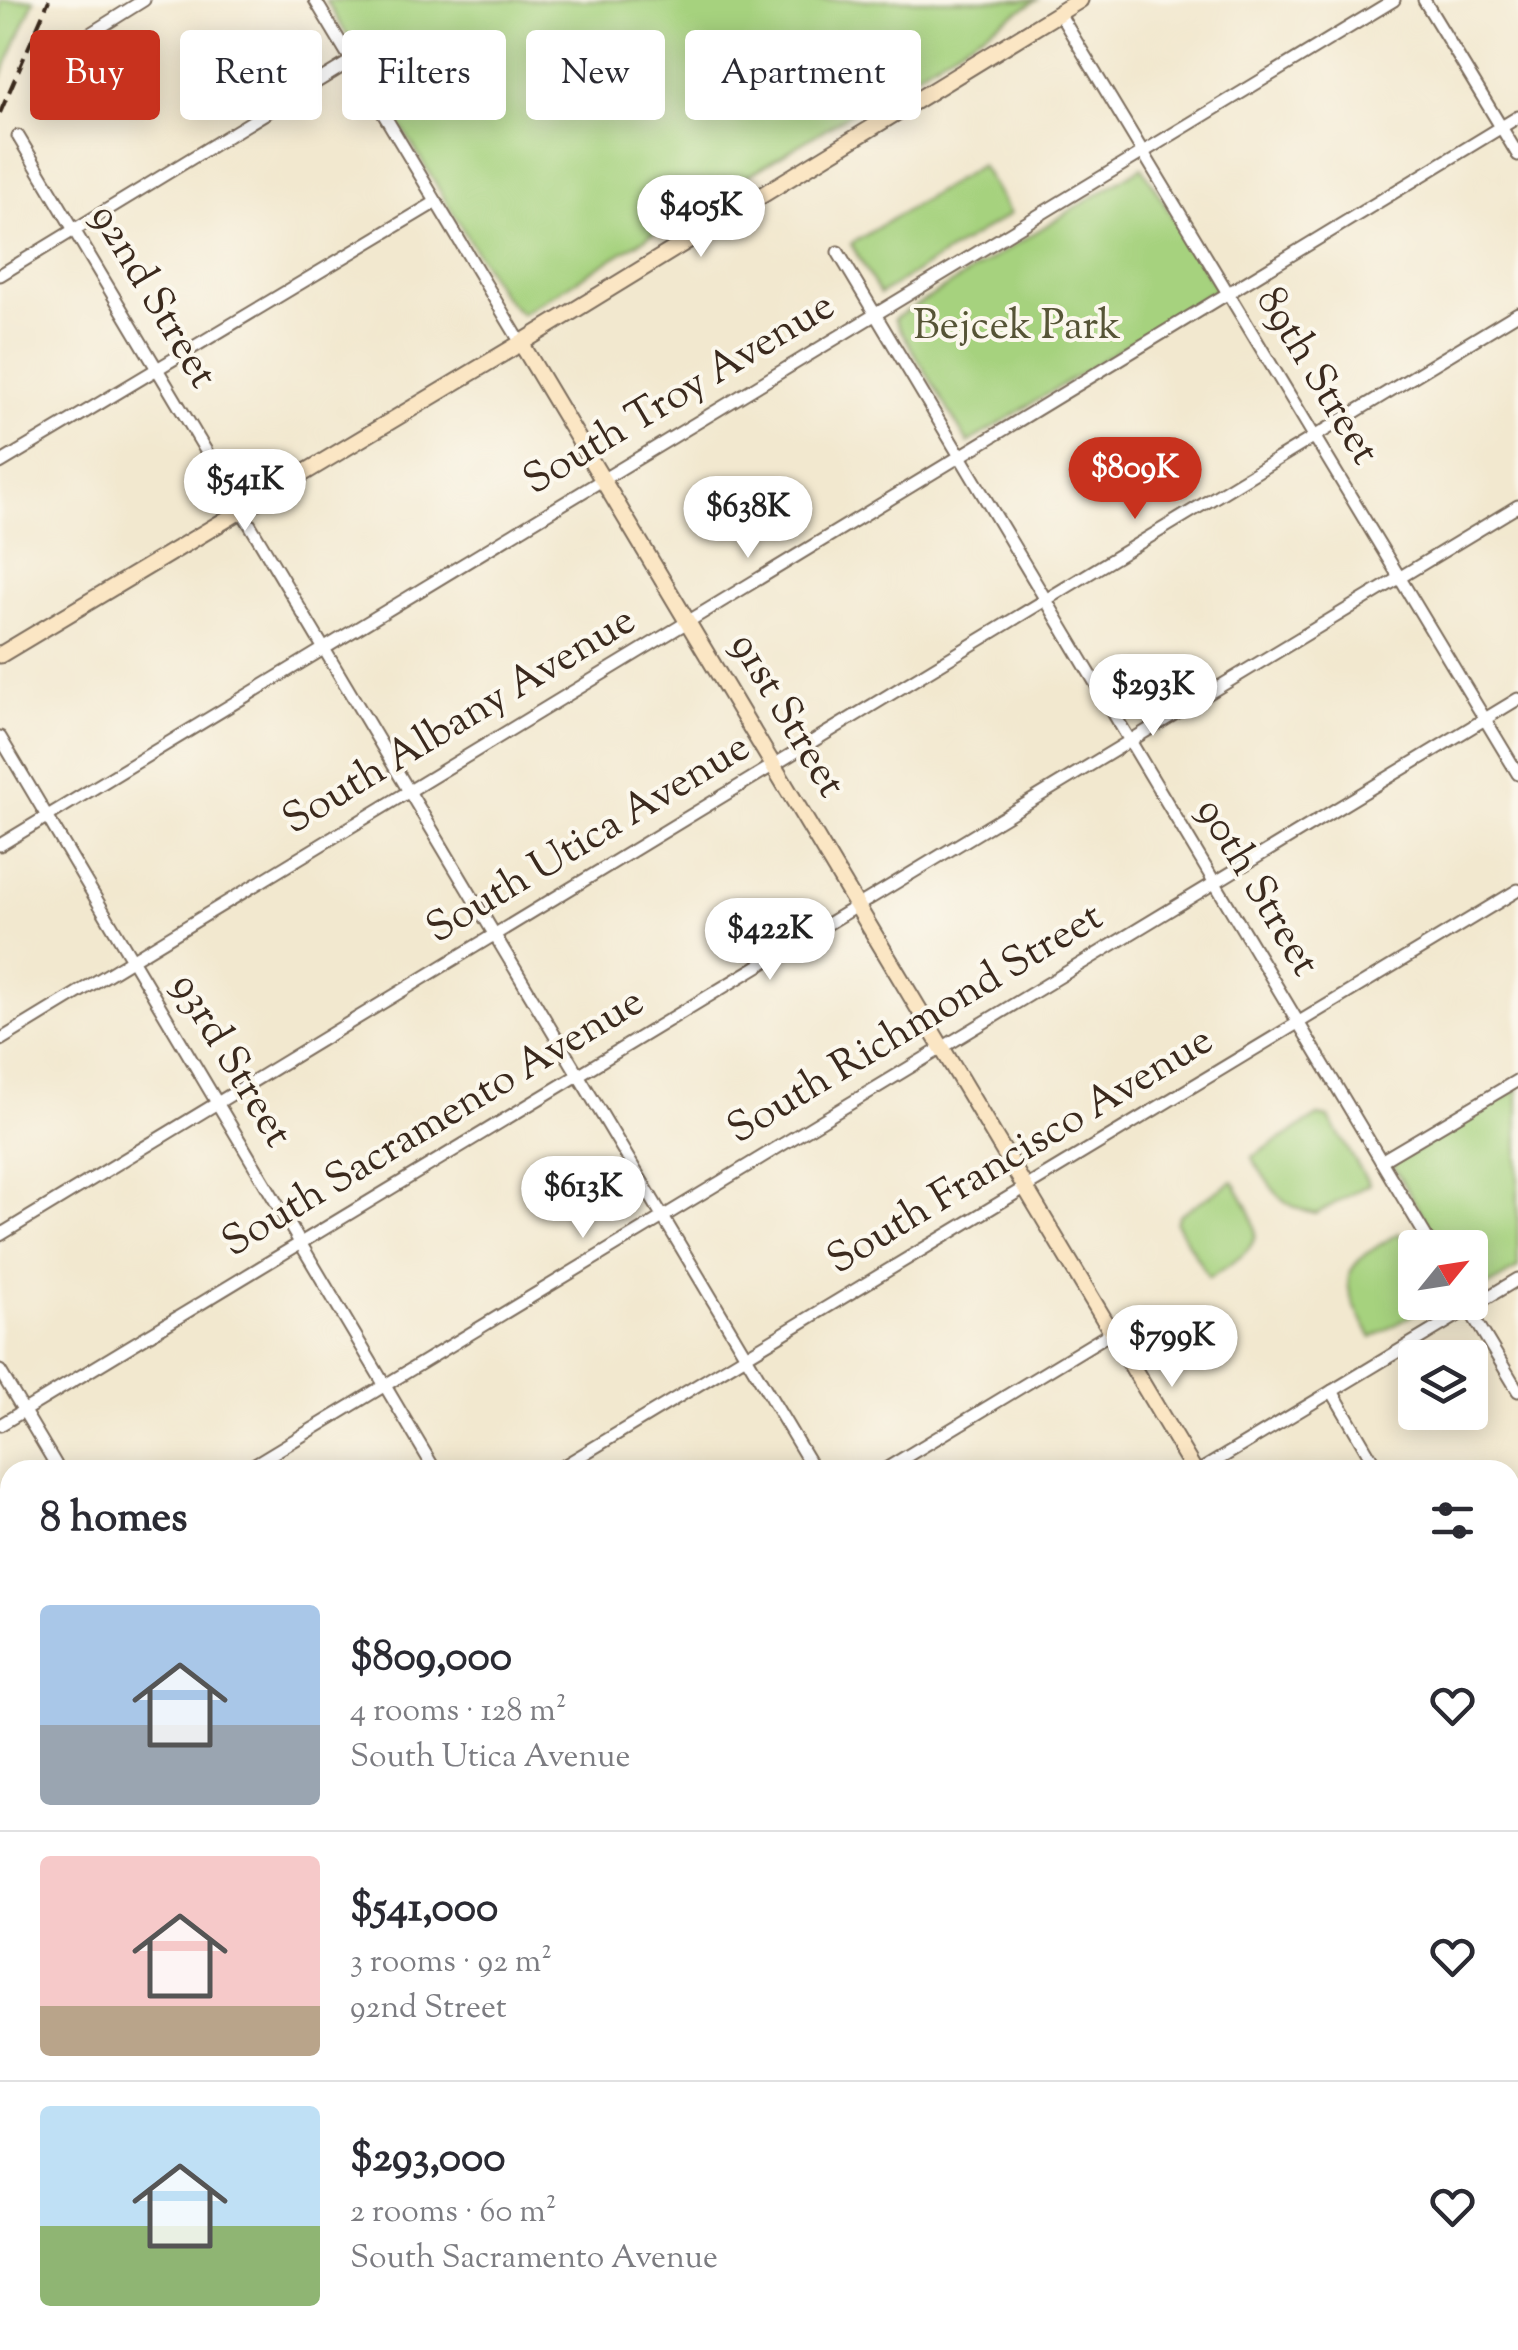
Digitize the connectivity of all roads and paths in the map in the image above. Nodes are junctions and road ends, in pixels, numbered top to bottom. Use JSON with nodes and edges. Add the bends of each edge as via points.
{"nodes":[{"id":1,"x":144,"y":0,"type":"edge"},
{"id":2,"x":315,"y":0,"type":"edge"},
{"id":3,"x":1080,"y":0,"type":"edge"},
{"id":4,"x":1394,"y":0,"type":"edge"},
{"id":5,"x":1424,"y":0,"type":"edge"},
{"id":6,"x":1058,"y":13,"type":"junction"},
{"id":7,"x":96,"y":30,"type":"edge"},
{"id":8,"x":342,"y":45,"type":"edge"},
{"id":9,"x":342,"y":68,"type":"edge"},
{"id":10,"x":1518,"y":117,"type":"edge"},
{"id":11,"x":387,"y":120,"type":"edge"},
{"id":12,"x":1501,"y":127,"type":"junction"},
{"id":13,"x":18,"y":136,"type":"dead end"},
{"id":14,"x":1142,"y":152,"type":"junction"},
{"id":15,"x":1518,"y":155,"type":"edge"},
{"id":16,"x":436,"y":202,"type":"junction"},
{"id":17,"x":74,"y":230,"type":"junction"},
{"id":18,"x":838,"y":252,"type":"dead end"},
{"id":19,"x":0,"y":275,"type":"edge"},
{"id":20,"x":1228,"y":294,"type":"junction"},
{"id":21,"x":1518,"y":313,"type":"edge"},
{"id":22,"x":876,"y":314,"type":"junction"},
{"id":23,"x":521,"y":344,"type":"junction"},
{"id":24,"x":157,"y":369,"type":"junction"},
{"id":25,"x":1314,"y":437,"type":"junction"},
{"id":26,"x":960,"y":456,"type":"junction"},
{"id":27,"x":0,"y":464,"type":"edge"},
{"id":28,"x":603,"y":480,"type":"junction"},
{"id":29,"x":1518,"y":506,"type":"edge"},
{"id":30,"x":241,"y":510,"type":"junction"},
{"id":31,"x":1400,"y":578,"type":"junction"},
{"id":32,"x":1046,"y":600,"type":"junction"},
{"id":33,"x":688,"y":621,"type":"junction"},
{"id":34,"x":324,"y":649,"type":"junction"},
{"id":35,"x":0,"y":655,"type":"edge"},
{"id":36,"x":1518,"y":699,"type":"edge"},
{"id":37,"x":1485,"y":719,"type":"junction"},
{"id":38,"x":0,"y":737,"type":"edge"},
{"id":39,"x":1130,"y":741,"type":"junction"},
{"id":40,"x":774,"y":766,"type":"junction"},
{"id":41,"x":1518,"y":774,"type":"edge"},
{"id":42,"x":409,"y":791,"type":"junction"},
{"id":43,"x":47,"y":816,"type":"junction"},
{"id":44,"x":0,"y":845,"type":"edge"},
{"id":45,"x":1215,"y":882,"type":"junction"},
{"id":46,"x":1518,"y":890,"type":"edge"},
{"id":47,"x":858,"y":906,"type":"junction"},
{"id":48,"x":494,"y":935,"type":"junction"},
{"id":49,"x":132,"y":960,"type":"junction"},
{"id":50,"x":1298,"y":1022,"type":"junction"},
{"id":51,"x":0,"y":1040,"type":"edge"},
{"id":52,"x":943,"y":1047,"type":"junction"},
{"id":53,"x":578,"y":1075,"type":"junction"},
{"id":54,"x":1518,"y":1080,"type":"edge"},
{"id":55,"x":217,"y":1103,"type":"junction"},
{"id":56,"x":1382,"y":1162,"type":"junction"},
{"id":57,"x":1027,"y":1187,"type":"junction"},
{"id":58,"x":663,"y":1217,"type":"junction"},
{"id":59,"x":1422,"y":1230,"type":"edge"},
{"id":60,"x":0,"y":1234,"type":"edge"},
{"id":61,"x":300,"y":1244,"type":"junction"},
{"id":62,"x":1518,"y":1279,"type":"edge"},
{"id":63,"x":1488,"y":1295,"type":"edge"},
{"id":64,"x":1445,"y":1320,"type":"edge"},
{"id":65,"x":1475,"y":1320,"type":"edge"},
{"id":66,"x":1112,"y":1332,"type":"junction"},
{"id":67,"x":746,"y":1356,"type":"junction"},
{"id":68,"x":0,"y":1371,"type":"edge"},
{"id":69,"x":385,"y":1385,"type":"junction"},
{"id":70,"x":1332,"y":1391,"type":"junction"},
{"id":71,"x":1518,"y":1391,"type":"edge"},
{"id":72,"x":24,"y":1411,"type":"junction"},
{"id":73,"x":0,"y":1425,"type":"edge"},
{"id":74,"x":53,"y":1460,"type":"edge"},
{"id":75,"x":261,"y":1460,"type":"edge"},
{"id":76,"x":429,"y":1460,"type":"edge"},
{"id":77,"x":574,"y":1460,"type":"edge"},
{"id":78,"x":808,"y":1460,"type":"edge"},
{"id":79,"x":901,"y":1460,"type":"edge"},
{"id":80,"x":1192,"y":1460,"type":"edge"},
{"id":81,"x":1215,"y":1460,"type":"edge"},
{"id":82,"x":1372,"y":1460,"type":"edge"}],
"edges":[{"from":1,"to":7,"type":"street"},
{"from":2,"to":8,"type":"street","name":"91st Street"},
{"from":3,"to":6,"type":"street"},
{"from":4,"to":14,"type":"street","name":"South Troy Avenue"},
{"from":5,"to":12,"type":"street"},
{"from":6,"to":14,"type":"street","name":"89th Street"},
{"from":6,"to":23,"type":"street"},
{"from":9,"to":17,"type":"street"},
{"from":10,"to":12,"type":"street","name":"South Albany Avenue"},
{"from":11,"to":16,"type":"street","name":"91st Street"},
{"from":12,"to":15,"type":"street"},
{"from":12,"to":20,"type":"street","name":"South Albany Avenue"},
{"from":13,"to":17,"type":"street","name":"92nd Street"},
{"from":14,"to":20,"type":"street","name":"89th Street"},
{"from":14,"to":22,"type":"street","name":"South Troy Avenue"},
{"from":16,"to":23,"type":"street","name":"91st Street"},
{"from":16,"to":24,"type":"street"},
{"from":17,"to":19,"type":"street"},
{"from":17,"to":24,"type":"street","name":"92nd Street"},
{"from":18,"to":22,"type":"street","name":"90th Street"},
{"from":20,"to":25,"type":"street","name":"89th Street"},
{"from":20,"to":26,"type":"street","name":"South Albany Avenue"},
{"from":21,"to":25,"type":"street","name":"South Utica Avenue"},
{"from":22,"to":26,"type":"street","name":"90th Street"},
{"from":22,"to":28,"type":"street","name":"South Troy Avenue"},
{"from":23,"to":28,"type":"street","name":"91st Street"},
{"from":23,"to":30,"type":"street"},
{"from":24,"to":27,"type":"street"},
{"from":24,"to":30,"type":"street","name":"92nd Street"},
{"from":25,"to":31,"type":"street","name":"89th Street"},
{"from":25,"to":32,"type":"street","name":"South Utica Avenue"},
{"from":26,"to":32,"type":"street","name":"90th Street"},
{"from":26,"to":33,"type":"street","name":"South Albany Avenue"},
{"from":28,"to":33,"type":"street","name":"91st Street"},
{"from":28,"to":34,"type":"street","name":"South Troy Avenue"},
{"from":29,"to":31,"type":"street","name":"South Sacramento Avenue"},
{"from":30,"to":34,"type":"street","name":"92nd Street"},
{"from":30,"to":35,"type":"street"},
{"from":31,"to":37,"type":"street","name":"89th Street"},
{"from":31,"to":39,"type":"street","name":"South Sacramento Avenue"},
{"from":32,"to":39,"type":"street","name":"90th Street"},
{"from":32,"to":40,"type":"street","name":"South Utica Avenue"},
{"from":33,"to":40,"type":"street","name":"91st Street"},
{"from":33,"to":42,"type":"street","name":"South Albany Avenue"},
{"from":34,"to":42,"type":"street","name":"92nd Street"},
{"from":34,"to":43,"type":"street","name":"South Troy Avenue"},
{"from":36,"to":37,"type":"street","name":"South Richmond Street"},
{"from":37,"to":41,"type":"street","name":"89th Street"},
{"from":37,"to":45,"type":"street","name":"South Richmond Street"},
{"from":38,"to":43,"type":"street","name":"93rd Street"},
{"from":39,"to":45,"type":"street","name":"90th Street"},
{"from":39,"to":47,"type":"street","name":"South Sacramento Avenue"},
{"from":40,"to":47,"type":"street","name":"91st Street"},
{"from":40,"to":48,"type":"street","name":"South Utica Avenue"},
{"from":42,"to":48,"type":"street","name":"92nd Street"},
{"from":42,"to":49,"type":"street","name":"South Albany Avenue"},
{"from":43,"to":44,"type":"street","name":"South Troy Avenue"},
{"from":43,"to":49,"type":"street","name":"93rd Street"},
{"from":45,"to":50,"type":"street","name":"90th Street"},
{"from":45,"to":52,"type":"street","name":"South Richmond Street"},
{"from":46,"to":50,"type":"street","name":"South Francisco Avenue"},
{"from":47,"to":52,"type":"street","name":"91st Street"},
{"from":47,"to":53,"type":"street","name":"South Sacramento Avenue"},
{"from":48,"to":53,"type":"street","name":"92nd Street"},
{"from":48,"to":55,"type":"street","name":"South Utica Avenue"},
{"from":49,"to":51,"type":"street","name":"South Albany Avenue"},
{"from":49,"to":55,"type":"street","name":"93rd Street"},
{"from":50,"to":56,"type":"street","name":"90th Street"},
{"from":50,"to":57,"type":"street","name":"South Francisco Avenue"},
{"from":52,"to":57,"type":"street","name":"91st Street"},
{"from":52,"to":58,"type":"street","name":"South Richmond Street"},
{"from":53,"to":58,"type":"street","name":"92nd Street"},
{"from":53,"to":61,"type":"street","name":"South Sacramento Avenue"},
{"from":54,"to":56,"type":"street"},
{"from":55,"to":60,"type":"street","name":"South Utica Avenue"},
{"from":55,"to":61,"type":"street","name":"93rd Street"},
{"from":56,"to":59,"type":"street","name":"90th Street"},
{"from":57,"to":66,"type":"street","name":"91st Street"},
{"from":57,"to":67,"type":"street","name":"South Francisco Avenue"},
{"from":58,"to":67,"type":"street","name":"92nd Street"},
{"from":58,"to":69,"type":"street","name":"South Richmond Street"},
{"from":61,"to":69,"type":"street","name":"93rd Street"},
{"from":61,"to":72,"type":"street","name":"South Sacramento Avenue"},
{"from":62,"to":63,"type":"street"},
{"from":64,"to":70,"type":"street"},
{"from":65,"to":71,"type":"street"},
{"from":66,"to":79,"type":"street"},
{"from":66,"to":80,"type":"street","name":"91st Street"},
{"from":67,"to":77,"type":"street","name":"South Francisco Avenue"},
{"from":67,"to":78,"type":"street","name":"92nd Street"},
{"from":68,"to":72,"type":"street"},
{"from":69,"to":75,"type":"street","name":"South Richmond Street"},
{"from":69,"to":76,"type":"street","name":"93rd Street"},
{"from":70,"to":81,"type":"street"},
{"from":70,"to":82,"type":"street"},
{"from":72,"to":73,"type":"street","name":"South Sacramento Avenue"},
{"from":72,"to":74,"type":"street"}]}
